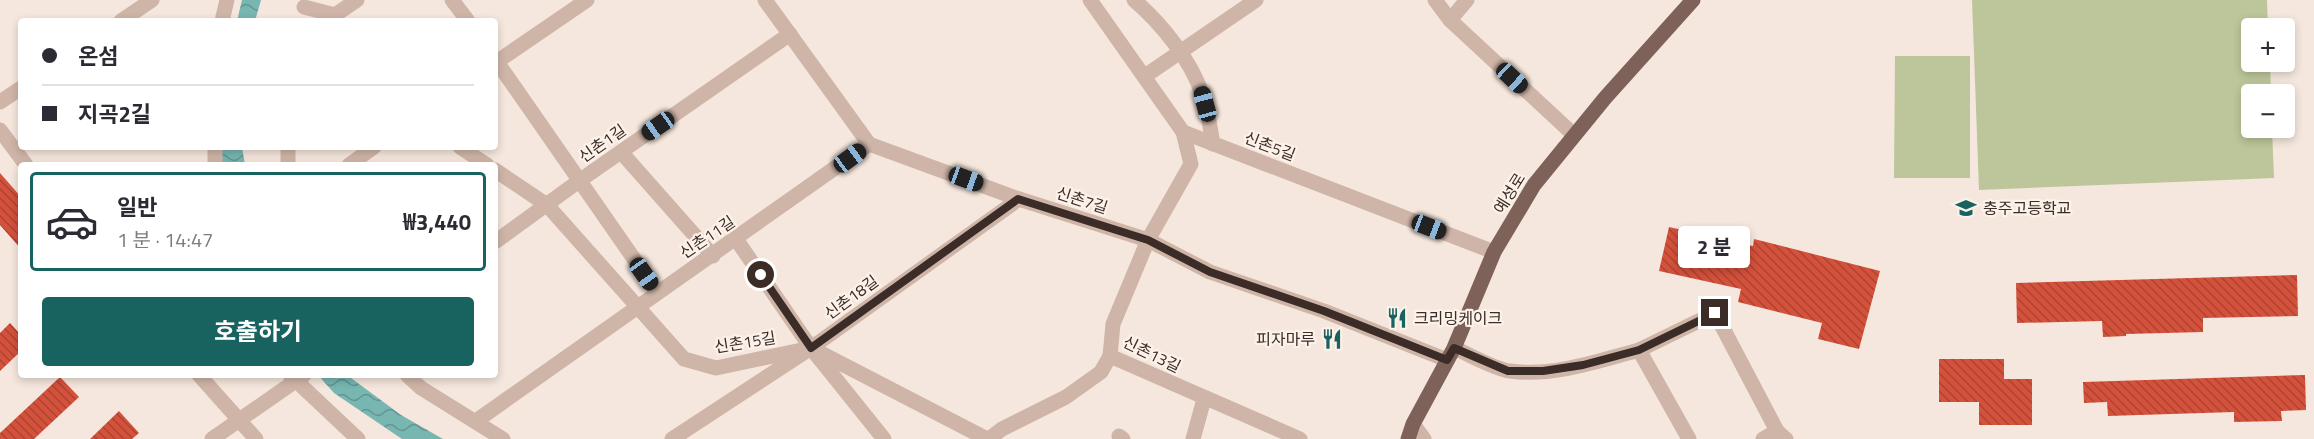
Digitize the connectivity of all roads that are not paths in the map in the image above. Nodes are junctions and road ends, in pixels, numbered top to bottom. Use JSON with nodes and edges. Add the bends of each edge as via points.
{"nodes":[{"id":1,"x":152,"y":0,"type":"edge"},
{"id":2,"x":227,"y":0,"type":"edge"},
{"id":3,"x":357,"y":0,"type":"edge"},
{"id":4,"x":452,"y":0,"type":"edge"},
{"id":5,"x":587,"y":0,"type":"edge"},
{"id":6,"x":765,"y":0,"type":"edge"},
{"id":7,"x":1090,"y":0,"type":"edge"},
{"id":8,"x":1134,"y":0,"type":"edge"},
{"id":9,"x":1257,"y":0,"type":"edge"},
{"id":10,"x":1435,"y":0,"type":"edge"},
{"id":11,"x":1467,"y":0,"type":"edge"},
{"id":12,"x":1693,"y":0,"type":"edge"},
{"id":13,"x":303,"y":9,"type":"edge"},
{"id":14,"x":125,"y":18,"type":"edge"},
{"id":15,"x":223,"y":18,"type":"edge"},
{"id":16,"x":338,"y":18,"type":"edge"},
{"id":17,"x":466,"y":18,"type":"edge"},
{"id":18,"x":1450,"y":20,"type":"junction"},
{"id":19,"x":790,"y":34,"type":"junction"},
{"id":20,"x":1180,"y":52,"type":"junction"},
{"id":21,"x":498,"y":60,"type":"edge"},
{"id":22,"x":498,"y":64,"type":"edge"},
{"id":23,"x":1145,"y":76,"type":"junction"},
{"id":24,"x":18,"y":90,"type":"edge"},
{"id":25,"x":0,"y":102,"type":"edge"},
{"id":26,"x":0,"y":130,"type":"edge"},
{"id":27,"x":1184,"y":132,"type":"junction"},
{"id":28,"x":1574,"y":135,"type":"junction"},
{"id":29,"x":869,"y":144,"type":"junction"},
{"id":30,"x":1213,"y":144,"type":"junction"},
{"id":31,"x":370,"y":150,"type":"edge"},
{"id":32,"x":464,"y":150,"type":"edge"},
{"id":33,"x":621,"y":152,"type":"junction"},
{"id":34,"x":24,"y":162,"type":"edge"},
{"id":35,"x":353,"y":162,"type":"edge"},
{"id":36,"x":482,"y":162,"type":"edge"},
{"id":37,"x":498,"y":172,"type":"edge"},
{"id":38,"x":579,"y":181,"type":"junction"},
{"id":39,"x":1018,"y":199,"type":"junction"},
{"id":40,"x":547,"y":205,"type":"junction"},
{"id":41,"x":736,"y":239,"type":"junction"},
{"id":42,"x":498,"y":240,"type":"edge"},
{"id":43,"x":1148,"y":240,"type":"junction"},
{"id":44,"x":1494,"y":252,"type":"junction"},
{"id":45,"x":713,"y":256,"type":"junction"},
{"id":46,"x":657,"y":292,"type":"junction"},
{"id":47,"x":637,"y":306,"type":"junction"},
{"id":48,"x":811,"y":348,"type":"junction"},
{"id":49,"x":1639,"y":350,"type":"junction"},
{"id":50,"x":1451,"y":354,"type":"junction"},
{"id":51,"x":1110,"y":356,"type":"junction"},
{"id":52,"x":202,"y":378,"type":"edge"},
{"id":53,"x":295,"y":378,"type":"edge"},
{"id":54,"x":297,"y":378,"type":"edge"},
{"id":55,"x":410,"y":378,"type":"edge"},
{"id":56,"x":1204,"y":399,"type":"junction"},
{"id":57,"x":238,"y":420,"type":"junction"},
{"id":58,"x":476,"y":421,"type":"junction"},
{"id":59,"x":1413,"y":424,"type":"junction"},
{"id":60,"x":1781,"y":435,"type":"edge"},
{"id":61,"x":212,"y":439,"type":"edge"},
{"id":62,"x":256,"y":439,"type":"edge"},
{"id":63,"x":358,"y":439,"type":"edge"},
{"id":64,"x":503,"y":439,"type":"edge"},
{"id":65,"x":672,"y":439,"type":"edge"},
{"id":66,"x":884,"y":439,"type":"edge"},
{"id":67,"x":988,"y":439,"type":"edge"},
{"id":68,"x":1193,"y":439,"type":"edge"},
{"id":69,"x":1300,"y":439,"type":"edge"},
{"id":70,"x":1408,"y":439,"type":"edge"},
{"id":71,"x":1424,"y":439,"type":"edge"},
{"id":72,"x":1689,"y":439,"type":"edge"},
{"id":73,"x":1763,"y":439,"type":"edge"}],
"edges":[{"from":1,"to":14,"type":"street"},
{"from":2,"to":15,"type":"street"},
{"from":3,"to":16,"type":"street"},
{"from":4,"to":17,"type":"street"},
{"from":5,"to":21,"type":"street"},
{"from":6,"to":19,"type":"street"},
{"from":7,"to":23,"type":"street"},
{"from":8,"to":20,"type":"street","via":[[1153,16]]},
{"from":9,"to":20,"type":"street"},
{"from":10,"to":18,"type":"street"},
{"from":11,"to":18,"type":"street"},
{"from":12,"to":28,"type":"main road","name":"예성로"},
{"from":13,"to":16,"type":"street"},
{"from":18,"to":28,"type":"street"},
{"from":19,"to":29,"type":"street"},
{"from":19,"to":33,"type":"street","name":"신촌1길"},
{"from":20,"to":23,"type":"street"},
{"from":20,"to":30,"type":"street","via":[[1202,91]]},
{"from":22,"to":38,"type":"street"},
{"from":23,"to":27,"type":"street"},
{"from":24,"to":25,"type":"street"},
{"from":26,"to":34,"type":"street"},
{"from":27,"to":30,"type":"street","name":"신촌5길"},
{"from":27,"to":43,"type":"street","name":"신촌13길","via":[[1191,164]]},
{"from":28,"to":44,"type":"main road","name":"예성로","via":[[1534,185]]},
{"from":29,"to":39,"type":"street","name":"신촌7길"},
{"from":29,"to":41,"type":"street","name":"신촌11길"},
{"from":30,"to":44,"type":"street","name":"신촌5길"},
{"from":31,"to":35,"type":"street"},
{"from":32,"to":36,"type":"street"},
{"from":33,"to":38,"type":"street","name":"신촌1길"},
{"from":33,"to":45,"type":"street"},
{"from":37,"to":40,"type":"street","name":"신촌15길"},
{"from":38,"to":40,"type":"street","name":"신촌1길"},
{"from":38,"to":46,"type":"street"},
{"from":39,"to":43,"type":"street","name":"신촌7길"},
{"from":39,"to":48,"type":"street","name":"신촌18길"},
{"from":40,"to":42,"type":"street","name":"신촌1길"},
{"from":40,"to":47,"type":"street","name":"신촌15길"},
{"from":41,"to":45,"type":"street","name":"신촌11길"},
{"from":41,"to":48,"type":"street"},
{"from":43,"to":50,"type":"street","name":"신촌7길","via":[[1210,272]]},
{"from":43,"to":51,"type":"street","name":"신촌13길","via":[[1113,324]]},
{"from":44,"to":50,"type":"main road","name":"예성로"},
{"from":45,"to":46,"type":"street","name":"신촌11길"},
{"from":46,"to":47,"type":"street","name":"신촌11길"},
{"from":47,"to":48,"type":"street","name":"신촌15길","via":[[684,359],[716,368]]},
{"from":47,"to":58,"type":"street","name":"신촌11길"},
{"from":48,"to":65,"type":"street","name":"신촌18길"},
{"from":48,"to":66,"type":"street"},
{"from":48,"to":67,"type":"street"},
{"from":49,"to":50,"type":"street","name":"신촌7길","via":[[1543,371],[1508,371]]},
{"from":49,"to":60,"type":"street","name":"신촌7길","via":[[1715,313]]},
{"from":49,"to":72,"type":"street"},
{"from":50,"to":59,"type":"main road","name":"예성로"},
{"from":51,"to":56,"type":"street","name":"신촌13길"},
{"from":51,"to":67,"type":"street","via":[[1101,372],[1066,397]]},
{"from":52,"to":57,"type":"street"},
{"from":53,"to":57,"type":"street"},
{"from":54,"to":63,"type":"street"},
{"from":55,"to":58,"type":"street"},
{"from":56,"to":68,"type":"street"},
{"from":56,"to":69,"type":"street","name":"신촌13길"},
{"from":57,"to":61,"type":"street"},
{"from":57,"to":62,"type":"street"},
{"from":58,"to":64,"type":"street"},
{"from":59,"to":70,"type":"main road","name":"예성로"},
{"from":59,"to":71,"type":"street"},
{"from":60,"to":73,"type":"street"}]}
